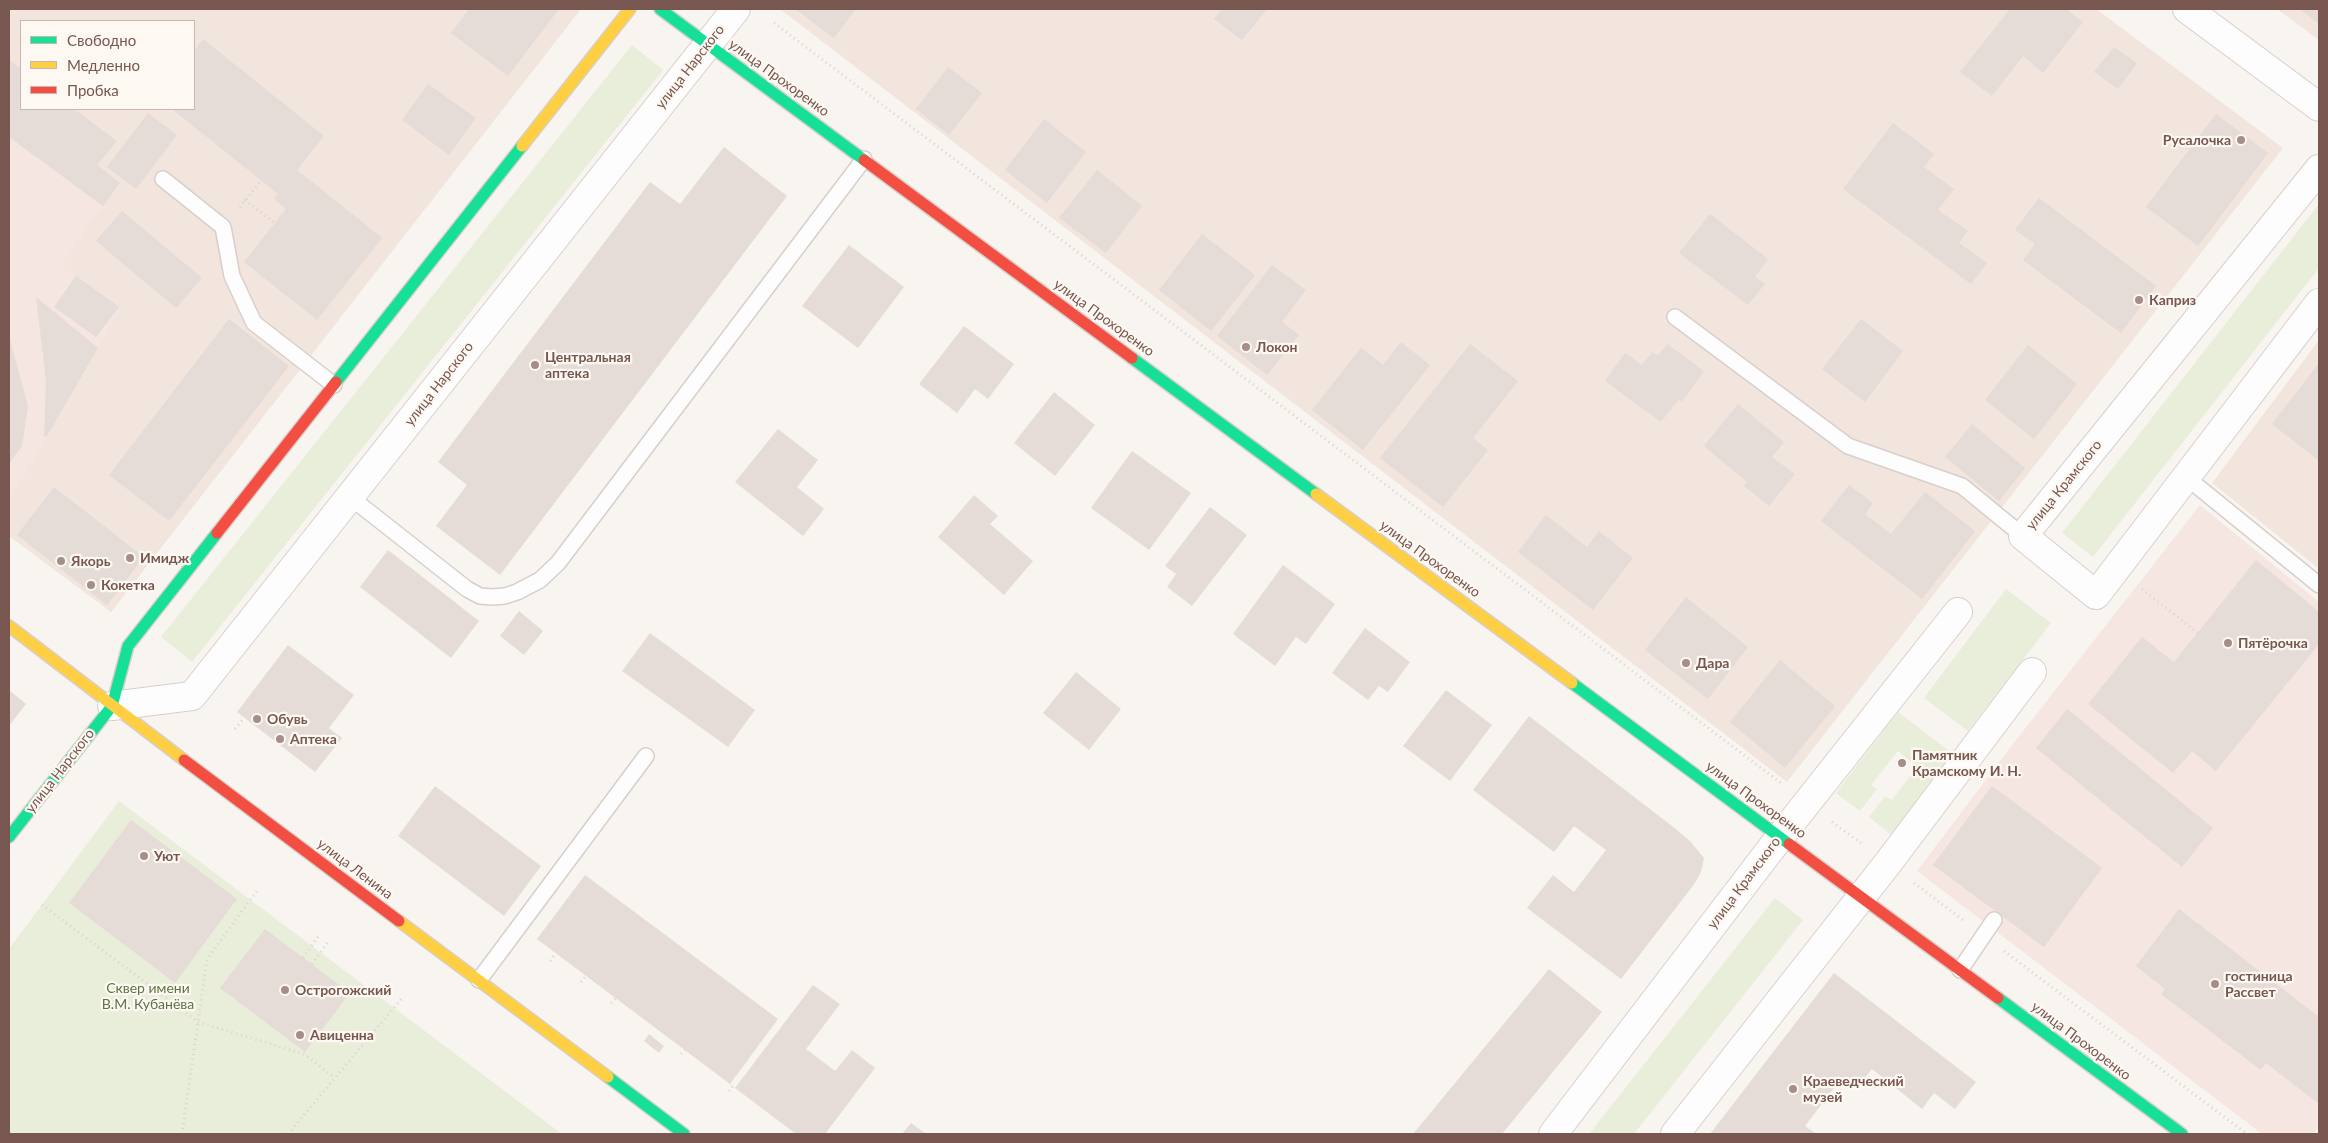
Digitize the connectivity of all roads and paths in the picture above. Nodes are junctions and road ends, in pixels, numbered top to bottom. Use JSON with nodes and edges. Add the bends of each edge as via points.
{"nodes":[{"id":1,"x":630,"y":9,"type":"edge"},
{"id":2,"x":660,"y":9,"type":"edge"},
{"id":3,"x":736,"y":9,"type":"edge"},
{"id":4,"x":2187,"y":9,"type":"edge"},
{"id":5,"x":774,"y":23,"type":"dead end"},
{"id":6,"x":708,"y":44,"type":"junction"},
{"id":7,"x":2319,"y":107,"type":"edge"},
{"id":8,"x":864,"y":159,"type":"junction"},
{"id":9,"x":2319,"y":169,"type":"edge"},
{"id":10,"x":163,"y":179,"type":"dead end"},
{"id":11,"x":262,"y":180,"type":"dead end"},
{"id":12,"x":250,"y":194,"type":"dead end"},
{"id":13,"x":245,"y":200,"type":"dead end"},
{"id":14,"x":275,"y":223,"type":"dead end"},
{"id":15,"x":2319,"y":303,"type":"edge"},
{"id":16,"x":1675,"y":317,"type":"dead end"},
{"id":17,"x":334,"y":385,"type":"junction"},
{"id":18,"x":2186,"y":477,"type":"junction"},
{"id":19,"x":350,"y":497,"type":"junction"},
{"id":20,"x":2023,"y":536,"type":"junction"},
{"id":21,"x":2116,"y":569,"type":"junction"},
{"id":22,"x":2319,"y":585,"type":"edge"},
{"id":23,"x":1958,"y":612,"type":"dead end"},
{"id":24,"x":9,"y":626,"type":"edge"},
{"id":25,"x":2198,"y":633,"type":"dead end"},
{"id":26,"x":2032,"y":672,"type":"dead end"},
{"id":27,"x":112,"y":706,"type":"junction"},
{"id":28,"x":244,"y":718,"type":"dead end"},
{"id":29,"x":235,"y":729,"type":"dead end"},
{"id":30,"x":646,"y":756,"type":"dead end"},
{"id":31,"x":1807,"y":803,"type":"junction"},
{"id":32,"x":9,"y":837,"type":"edge"},
{"id":33,"x":1780,"y":837,"type":"junction"},
{"id":34,"x":1888,"y":863,"type":"junction"},
{"id":35,"x":259,"y":888,"type":"dead end"},
{"id":36,"x":1862,"y":897,"type":"junction"},
{"id":37,"x":42,"y":905,"type":"dead end"},
{"id":38,"x":1994,"y":920,"type":"dead end"},
{"id":39,"x":320,"y":934,"type":"dead end"},
{"id":40,"x":1983,"y":935,"type":"junction"},
{"id":41,"x":329,"y":941,"type":"dead end"},
{"id":42,"x":556,"y":953,"type":"dead end"},
{"id":43,"x":303,"y":958,"type":"dead end"},
{"id":44,"x":550,"y":961,"type":"dead end"},
{"id":45,"x":312,"y":964,"type":"dead end"},
{"id":46,"x":1960,"y":970,"type":"junction"},
{"id":47,"x":586,"y":976,"type":"dead end"},
{"id":48,"x":478,"y":980,"type":"junction"},
{"id":49,"x":581,"y":982,"type":"dead end"},
{"id":50,"x":403,"y":997,"type":"dead end"},
{"id":51,"x":616,"y":998,"type":"dead end"},
{"id":52,"x":611,"y":1003,"type":"dead end"},
{"id":53,"x":198,"y":1022,"type":"junction"},
{"id":54,"x":685,"y":1050,"type":"dead end"},
{"id":55,"x":682,"y":1054,"type":"dead end"},
{"id":56,"x":335,"y":1078,"type":"junction"},
{"id":57,"x":733,"y":1086,"type":"dead end"},
{"id":58,"x":729,"y":1091,"type":"dead end"},
{"id":59,"x":182,"y":1134,"type":"edge"},
{"id":60,"x":288,"y":1134,"type":"edge"},
{"id":61,"x":684,"y":1134,"type":"edge"},
{"id":62,"x":1553,"y":1134,"type":"edge"},
{"id":63,"x":1675,"y":1134,"type":"edge"},
{"id":64,"x":2182,"y":1134,"type":"edge"},
{"id":65,"x":2247,"y":1134,"type":"edge"}],
"edges":[{"from":1,"to":17,"type":"street","name":"улица Нарского"},
{"from":2,"to":6,"type":"street","name":"улица Прохоренко"},
{"from":3,"to":6,"type":"street","name":"улица Нарского"},
{"from":4,"to":7,"type":"street"},
{"from":5,"to":31,"type":"path"},
{"from":6,"to":8,"type":"street","name":"улица Прохоренко"},
{"from":6,"to":19,"type":"street","name":"улица Нарского"},
{"from":8,"to":19,"type":"lane","via":[[558,563],[540,580],[505,596],[480,596]]},
{"from":8,"to":33,"type":"street","name":"улица Прохоренко"},
{"from":9,"to":20,"type":"street","name":"улица Крамского"},
{"from":10,"to":17,"type":"lane","via":[[223,227],[232,276],[254,324]]},
{"from":11,"to":12,"type":"path"},
{"from":13,"to":14,"type":"path"},
{"from":15,"to":18,"type":"street","name":"улица Крамского"},
{"from":16,"to":20,"type":"lane","via":[[1848,446],[1962,486]]},
{"from":17,"to":27,"type":"street","name":"улица Нарского","via":[[128,646]]},
{"from":18,"to":21,"type":"street","name":"улица Крамского"},
{"from":18,"to":22,"type":"lane"},
{"from":19,"to":27,"type":"street","name":"улица Нарского","via":[[192,696]]},
{"from":20,"to":21,"type":"street","name":"улица Крамского","via":[[2096,595]]},
{"from":21,"to":25,"type":"path"},
{"from":23,"to":31,"type":"street","name":"улица Крамского"},
{"from":24,"to":27,"type":"street","name":"улица Ленина"},
{"from":26,"to":34,"type":"street"},
{"from":27,"to":32,"type":"street","name":"улица Нарского"},
{"from":27,"to":48,"type":"street","name":"улица Ленина"},
{"from":28,"to":29,"type":"path"},
{"from":30,"to":48,"type":"lane"},
{"from":31,"to":33,"type":"street","name":"улица Крамского"},
{"from":31,"to":34,"type":"path"},
{"from":33,"to":36,"type":"street","name":"улица Прохоренко"},
{"from":33,"to":62,"type":"street","name":"улица Крамского"},
{"from":34,"to":36,"type":"street"},
{"from":34,"to":40,"type":"path"},
{"from":35,"to":53,"type":"path","via":[[207,959]]},
{"from":36,"to":46,"type":"street","name":"улица Прохоренко"},
{"from":36,"to":63,"type":"street"},
{"from":37,"to":53,"type":"path"},
{"from":38,"to":40,"type":"lane"},
{"from":39,"to":43,"type":"path"},
{"from":40,"to":46,"type":"lane"},
{"from":40,"to":65,"type":"path"},
{"from":41,"to":45,"type":"path"},
{"from":42,"to":44,"type":"path"},
{"from":46,"to":64,"type":"street","name":"улица Прохоренко"},
{"from":47,"to":49,"type":"path"},
{"from":48,"to":61,"type":"street","name":"улица Ленина"},
{"from":50,"to":56,"type":"path"},
{"from":51,"to":52,"type":"path"},
{"from":53,"to":56,"type":"path","via":[[304,1054]]},
{"from":53,"to":59,"type":"path"},
{"from":54,"to":55,"type":"path"},
{"from":56,"to":60,"type":"path"},
{"from":57,"to":58,"type":"path"}]}
